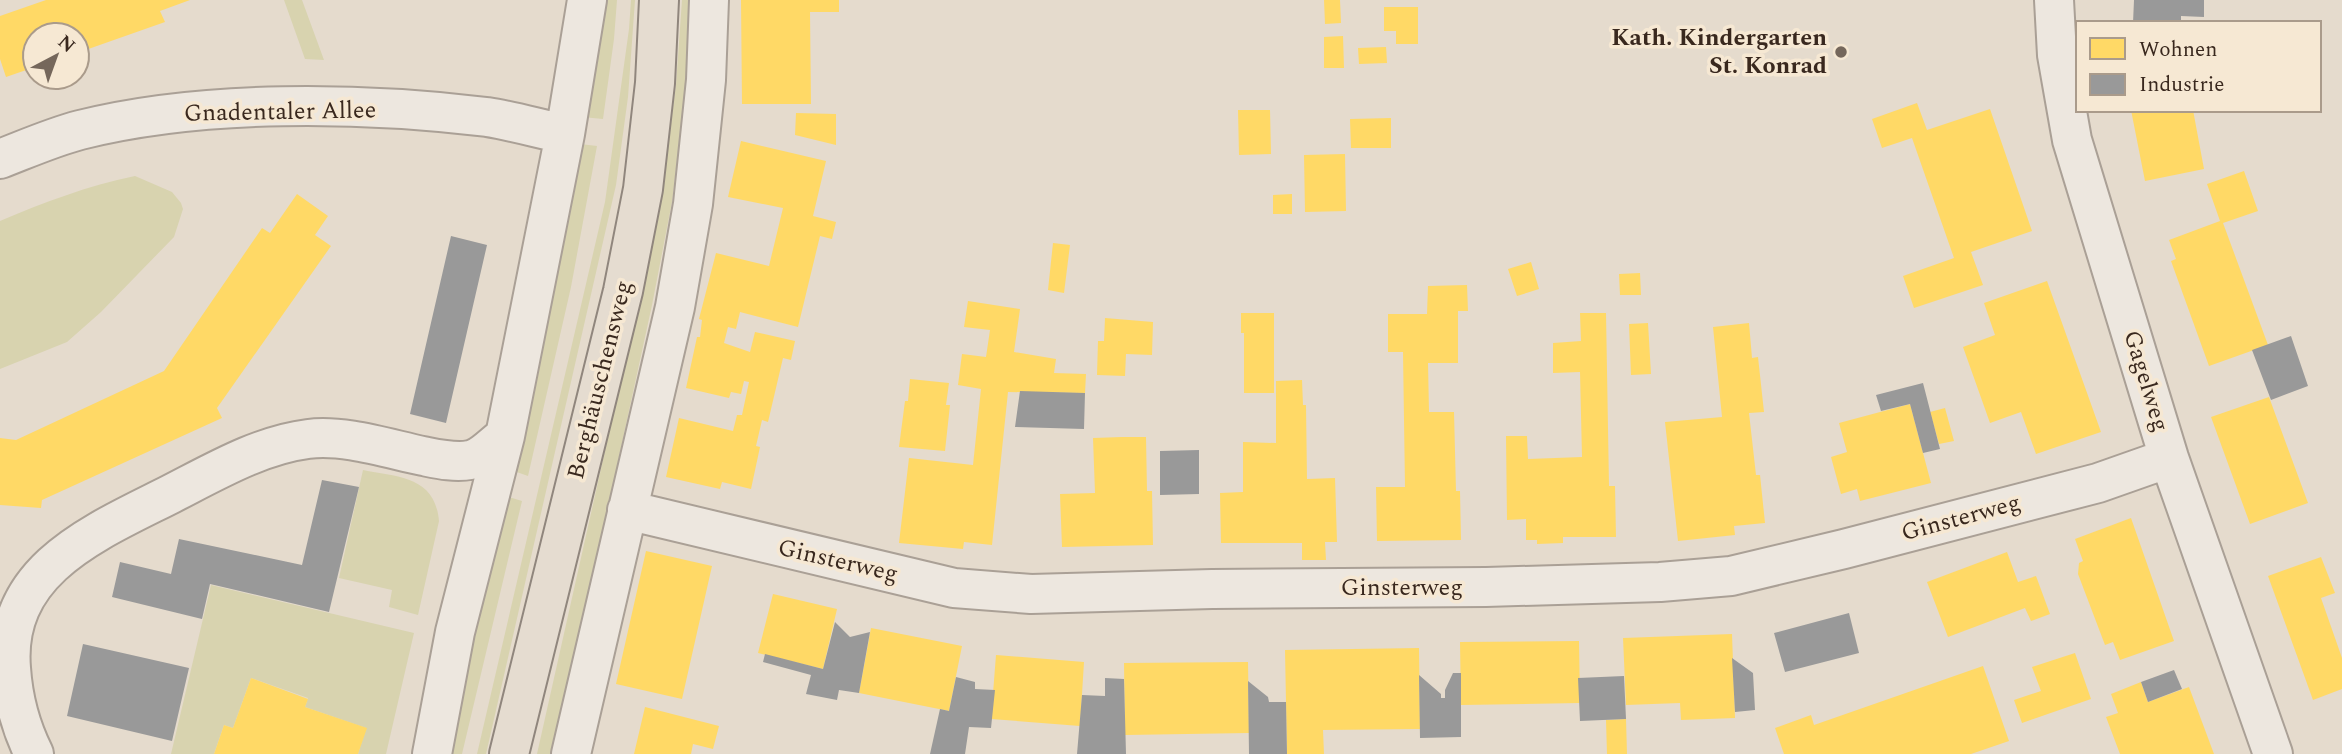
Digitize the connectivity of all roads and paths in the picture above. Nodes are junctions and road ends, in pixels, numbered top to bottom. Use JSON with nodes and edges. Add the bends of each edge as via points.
{"nodes":[{"id":1,"x":587,"y":0,"type":"edge"},
{"id":2,"x":659,"y":0,"type":"edge"},
{"id":3,"x":709,"y":0,"type":"edge"},
{"id":4,"x":2054,"y":0,"type":"edge"},
{"id":5,"x":565,"y":134,"type":"junction"},
{"id":6,"x":0,"y":159,"type":"edge"},
{"id":7,"x":505,"y":436,"type":"junction"},
{"id":8,"x":2169,"y":458,"type":"junction"},
{"id":9,"x":627,"y":510,"type":"junction"},
{"id":10,"x":34,"y":754,"type":"edge"},
{"id":11,"x":432,"y":754,"type":"edge"},
{"id":12,"x":509,"y":754,"type":"edge"},
{"id":13,"x":572,"y":754,"type":"edge"},
{"id":14,"x":2273,"y":754,"type":"edge"}],
"edges":[{"from":1,"to":5,"type":"street"},
{"from":2,"to":12,"type":"main road","name":"Berghäuschensweg","via":[[643,189],[623,291]]},
{"from":3,"to":9,"type":"street","via":[[693,204],[675,307]]},
{"from":4,"to":8,"type":"street","name":"Gagelweg","via":[[2057,55],[2072,140]]},
{"from":5,"to":6,"type":"street","name":"Gnadentaler Allee","via":[[490,118],[328,107],[259,108],[131,119],[77,130]]},
{"from":5,"to":7,"type":"street"},
{"from":7,"to":10,"type":"street","via":[[473,460],[442,460],[331,438],[295,441],[236,461],[94,534],[37,581],[23,600],[12,629],[9,646],[15,702]]},
{"from":7,"to":11,"type":"street","via":[[455,632]]},
{"from":8,"to":9,"type":"street","name":"Ginsterweg","via":[[2098,483],[1807,558],[1731,576],[1660,582],[1031,594],[954,588]]},
{"from":8,"to":14,"type":"street","name":"Gagelweg"},
{"from":9,"to":13,"type":"street"}]}
